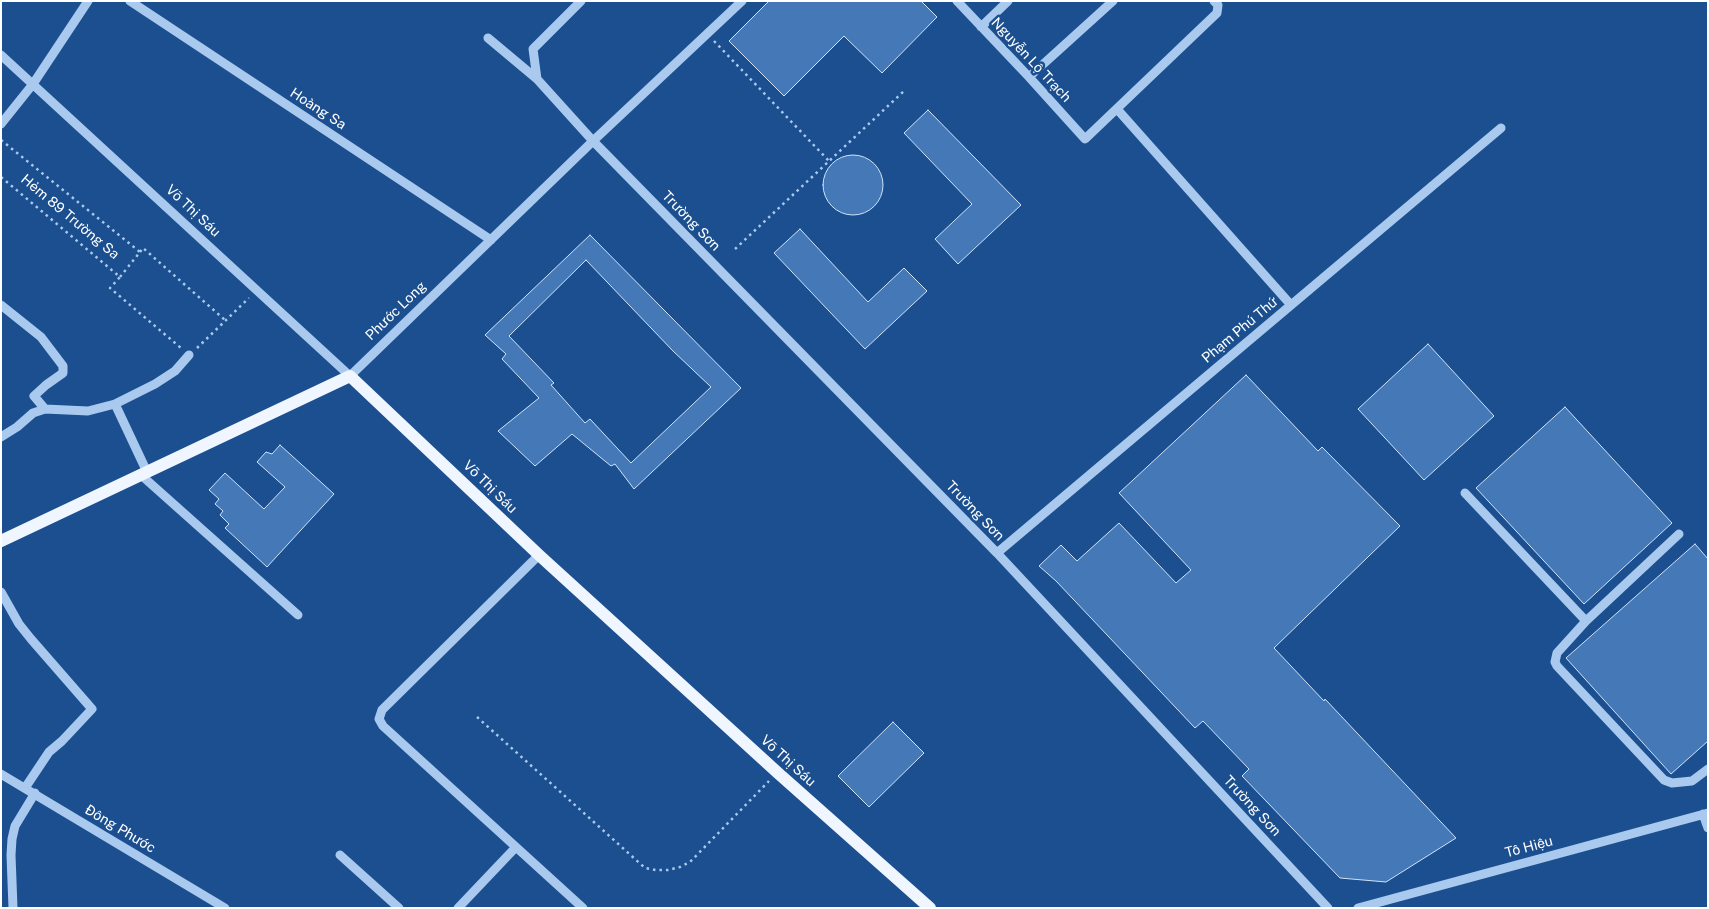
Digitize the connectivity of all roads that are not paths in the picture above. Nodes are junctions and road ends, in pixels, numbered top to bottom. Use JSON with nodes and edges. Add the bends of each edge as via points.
{"nodes":[{"id":1,"x":88,"y":1,"type":"edge"},
{"id":2,"x":130,"y":1,"type":"edge"},
{"id":3,"x":581,"y":1,"type":"edge"},
{"id":4,"x":742,"y":1,"type":"edge"},
{"id":5,"x":957,"y":1,"type":"edge"},
{"id":6,"x":1008,"y":1,"type":"edge"},
{"id":7,"x":1112,"y":1,"type":"edge"},
{"id":8,"x":1214,"y":1,"type":"edge"},
{"id":9,"x":982,"y":27,"type":"junction"},
{"id":10,"x":488,"y":38,"type":"dead end"},
{"id":11,"x":1,"y":55,"type":"edge"},
{"id":12,"x":1029,"y":77,"type":"junction"},
{"id":13,"x":537,"y":79,"type":"junction"},
{"id":14,"x":33,"y":84,"type":"junction"},
{"id":15,"x":1117,"y":109,"type":"junction"},
{"id":16,"x":1,"y":124,"type":"edge"},
{"id":17,"x":1501,"y":128,"type":"dead end"},
{"id":18,"x":594,"y":141,"type":"junction"},
{"id":19,"x":491,"y":240,"type":"junction"},
{"id":20,"x":1291,"y":305,"type":"junction"},
{"id":21,"x":2,"y":309,"type":"edge"},
{"id":22,"x":189,"y":354,"type":"road end"},
{"id":23,"x":350,"y":376,"type":"junction"},
{"id":24,"x":116,"y":404,"type":"junction"},
{"id":25,"x":45,"y":409,"type":"junction"},
{"id":26,"x":1,"y":437,"type":"edge"},
{"id":27,"x":144,"y":474,"type":"junction"},
{"id":28,"x":1465,"y":494,"type":"dead end"},
{"id":29,"x":1679,"y":534,"type":"dead end"},
{"id":30,"x":1,"y":542,"type":"edge"},
{"id":31,"x":997,"y":553,"type":"junction"},
{"id":32,"x":539,"y":555,"type":"junction"},
{"id":33,"x":1,"y":592,"type":"edge"},
{"id":34,"x":298,"y":615,"type":"dead end"},
{"id":35,"x":1586,"y":621,"type":"junction"},
{"id":36,"x":1708,"y":769,"type":"edge"},
{"id":37,"x":1,"y":774,"type":"edge"},
{"id":38,"x":25,"y":788,"type":"junction"},
{"id":39,"x":35,"y":793,"type":"junction"},
{"id":40,"x":1705,"y":814,"type":"edge"},
{"id":41,"x":1708,"y":828,"type":"edge"},
{"id":42,"x":516,"y":847,"type":"junction"},
{"id":43,"x":340,"y":855,"type":"dead end"},
{"id":44,"x":13,"y":908,"type":"edge"},
{"id":45,"x":225,"y":908,"type":"edge"},
{"id":46,"x":399,"y":908,"type":"edge"},
{"id":47,"x":458,"y":908,"type":"edge"},
{"id":48,"x":583,"y":908,"type":"edge"},
{"id":49,"x":930,"y":908,"type":"edge"},
{"id":50,"x":1328,"y":908,"type":"edge"},
{"id":51,"x":1358,"y":908,"type":"edge"}],
"edges":[{"from":1,"to":14,"type":"street"},
{"from":2,"to":19,"type":"street","name":"Hoàng Sa"},
{"from":3,"to":13,"type":"street","via":[[533,49]]},
{"from":4,"to":18,"type":"street","name":"Phước Long"},
{"from":5,"to":9,"type":"street","name":"Nguyễn Lộ Trạch"},
{"from":6,"to":9,"type":"street"},
{"from":7,"to":12,"type":"street"},
{"from":8,"to":15,"type":"street","via":[[1218,5],[1217,13]]},
{"from":9,"to":12,"type":"street","name":"Nguyễn Lộ Trạch"},
{"from":10,"to":13,"type":"street","name":"Trường Sơn"},
{"from":11,"to":14,"type":"street","name":"Võ Thị Sáu"},
{"from":12,"to":15,"type":"street","name":"Nguyễn Lộ Trạch","via":[[1085,139]]},
{"from":13,"to":18,"type":"street","name":"Trường Sơn"},
{"from":14,"to":16,"type":"street"},
{"from":14,"to":23,"type":"street","name":"Võ Thị Sáu"},
{"from":15,"to":20,"type":"street"},
{"from":17,"to":20,"type":"street","name":"Phạm Phú Thứ"},
{"from":18,"to":19,"type":"street","name":"Phước Long"},
{"from":18,"to":31,"type":"street","name":"Trường Sơn"},
{"from":19,"to":23,"type":"street","name":"Phước Long"},
{"from":20,"to":31,"type":"street","name":"Phạm Phú Thứ"},
{"from":21,"to":25,"type":"street","via":[[41,337],[63,366],[63,373],[34,396]]},
{"from":22,"to":24,"type":"street","via":[[175,371]]},
{"from":23,"to":27,"type":"main road","name":"Phước Long"},
{"from":23,"to":32,"type":"main road","name":"Võ Thị Sáu"},
{"from":24,"to":25,"type":"street","via":[[88,411]]},
{"from":24,"to":27,"type":"street"},
{"from":25,"to":26,"type":"street","via":[[33,413]]},
{"from":27,"to":30,"type":"main road","name":"Phước Long"},
{"from":27,"to":34,"type":"street"},
{"from":28,"to":35,"type":"street"},
{"from":29,"to":35,"type":"street"},
{"from":31,"to":50,"type":"street","name":"Trường Sơn"},
{"from":32,"to":42,"type":"street","via":[[379,718],[383,726]]},
{"from":32,"to":49,"type":"main road","name":"Võ Thị Sáu"},
{"from":33,"to":38,"type":"street","via":[[19,624],[92,709],[49,752]]},
{"from":35,"to":36,"type":"street","via":[[1557,653],[1557,666],[1664,780],[1672,784],[1692,782]]},
{"from":37,"to":38,"type":"street","name":"Đông Phước"},
{"from":38,"to":39,"type":"street","name":"Đông Phước"},
{"from":39,"to":44,"type":"street","via":[[15,826],[12,838]]},
{"from":39,"to":45,"type":"street","name":"Đông Phước"},
{"from":40,"to":41,"type":"street"},
{"from":40,"to":51,"type":"street","name":"Tô Hiệu"},
{"from":42,"to":47,"type":"street"},
{"from":42,"to":48,"type":"street"},
{"from":43,"to":46,"type":"street"}]}
